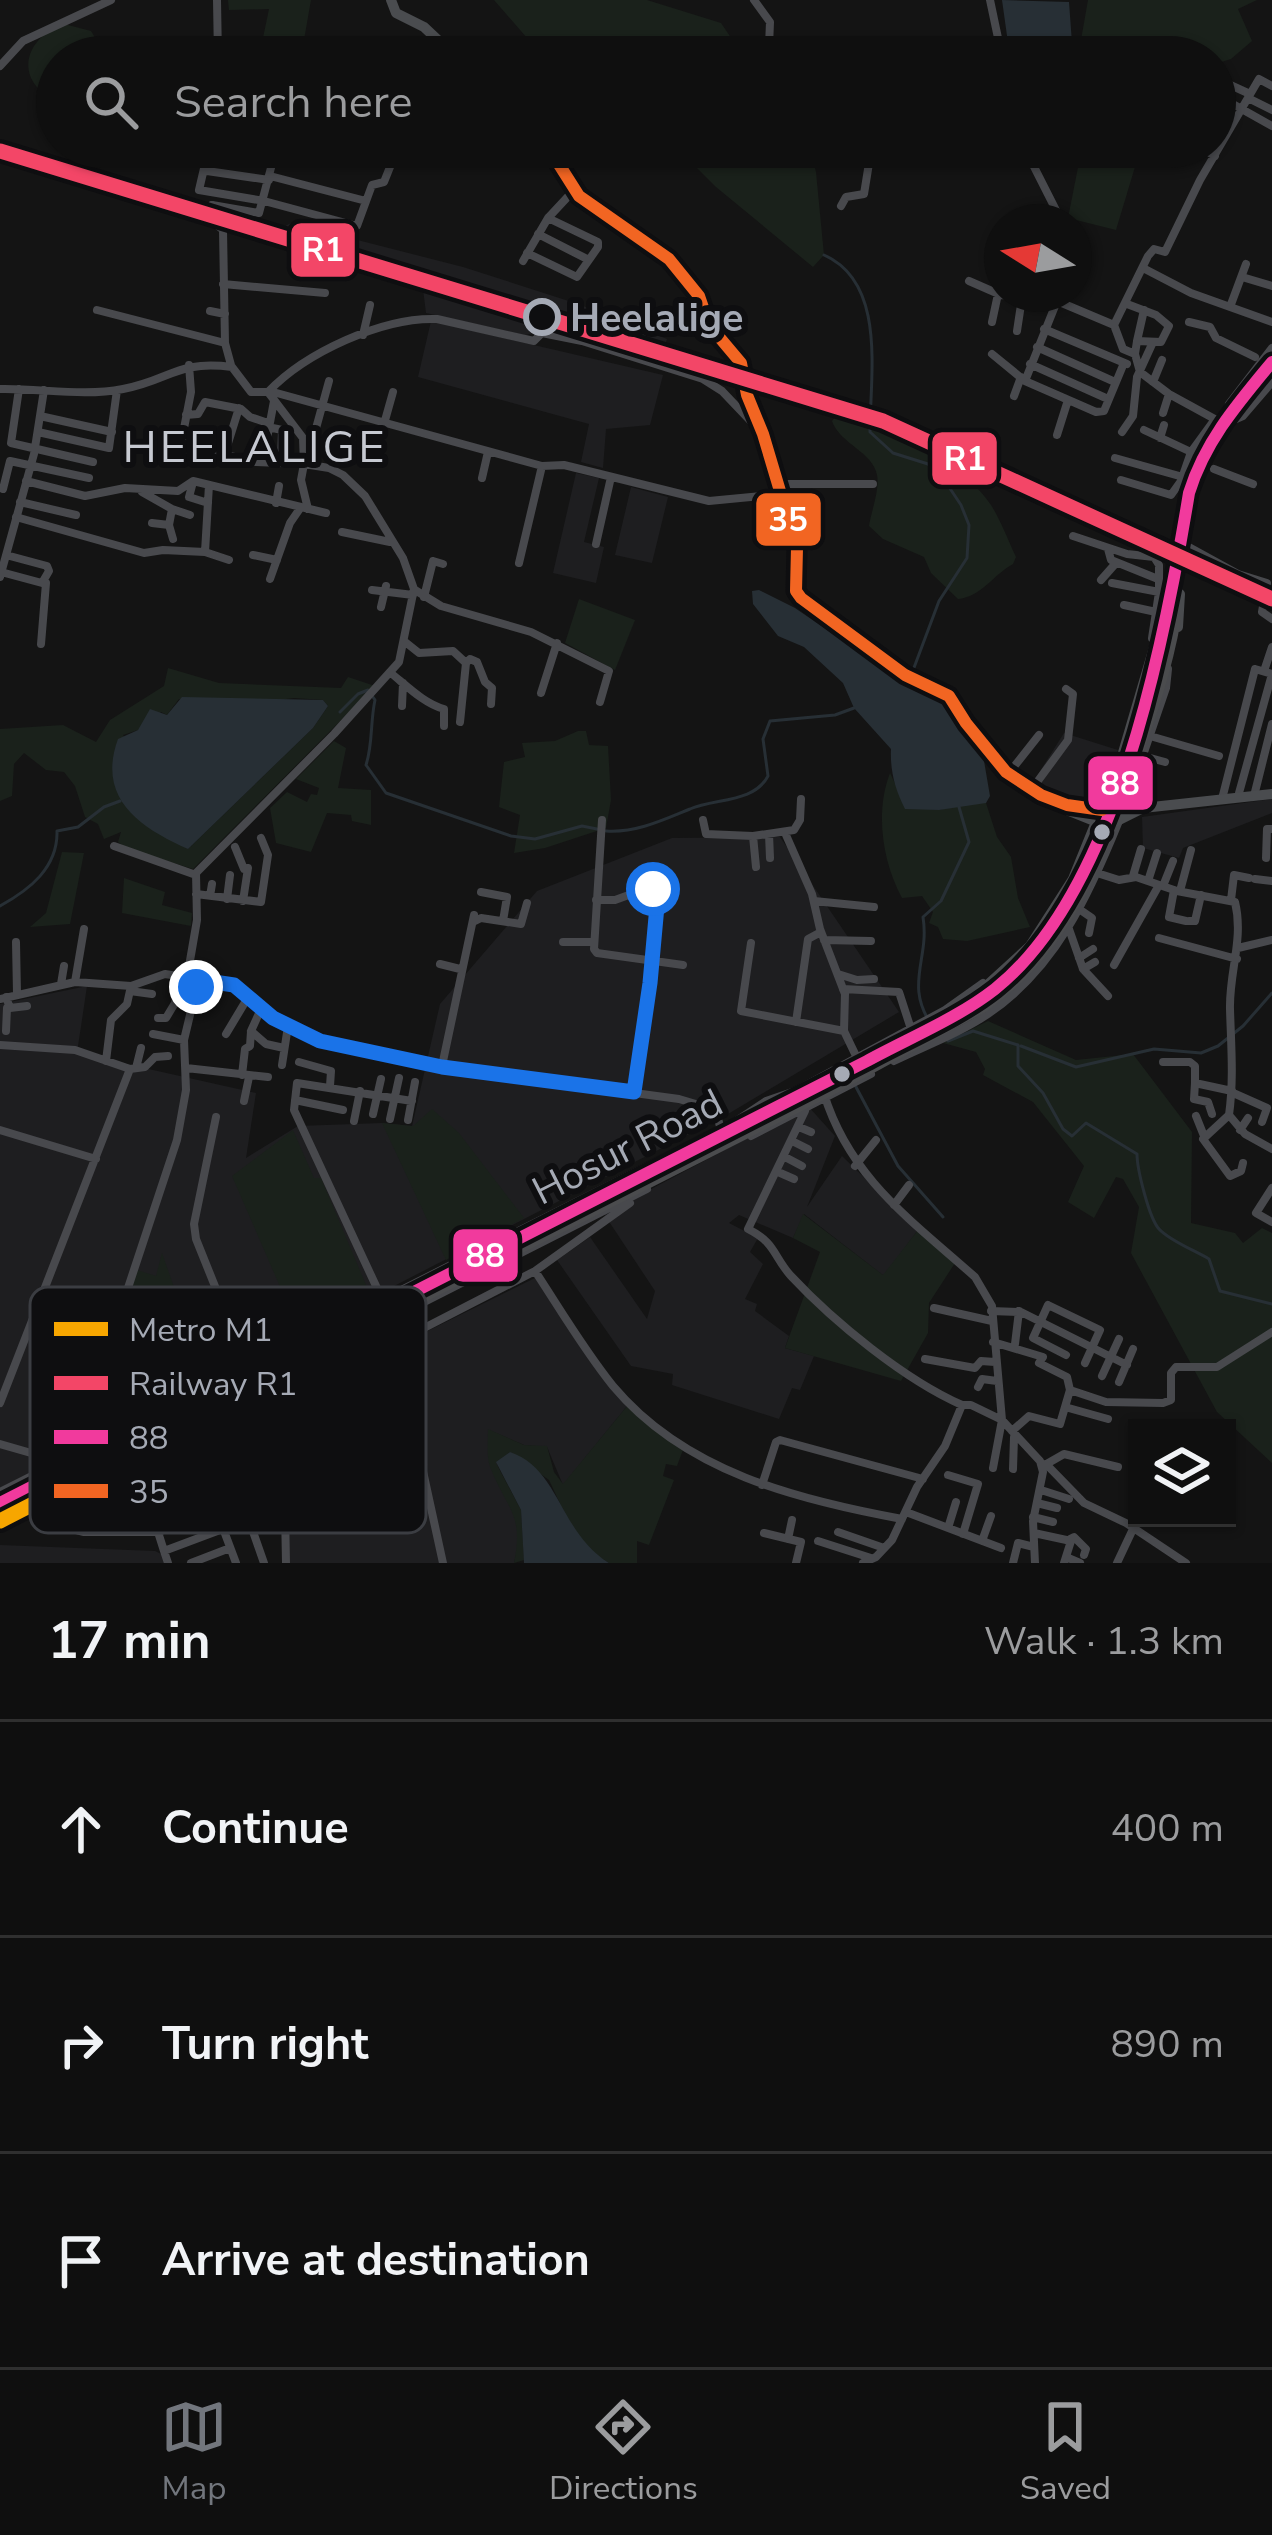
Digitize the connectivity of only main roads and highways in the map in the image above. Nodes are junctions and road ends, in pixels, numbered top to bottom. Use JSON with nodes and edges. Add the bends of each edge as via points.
{"nodes":[{"id":1,"x":391,"y":0,"type":"edge"},
{"id":2,"x":434,"y":36,"type":"edge"},
{"id":3,"x":562,"y":168,"type":"edge"},
{"id":4,"x":1272,"y":362,"type":"edge"},
{"id":5,"x":741,"y":364,"type":"tunnel mouth"},
{"id":6,"x":1272,"y":378,"type":"edge"},
{"id":7,"x":747,"y":395,"type":"tunnel mouth"},
{"id":8,"x":1224,"y":421,"type":"junction"},
{"id":9,"x":1170,"y":593,"type":"junction"},
{"id":10,"x":1139,"y":759,"type":"junction"},
{"id":11,"x":1120,"y":761,"type":"junction"},
{"id":12,"x":1007,"y":772,"type":"junction"},
{"id":13,"x":1106,"y":791,"type":"junction"},
{"id":14,"x":1272,"y":791,"type":"edge"},
{"id":15,"x":1222,"y":797,"type":"junction"},
{"id":16,"x":1127,"y":798,"type":"junction"},
{"id":17,"x":1097,"y":816,"type":"junction"},
{"id":18,"x":1117,"y":822,"type":"junction"},
{"id":19,"x":1062,"y":899,"type":"junction"},
{"id":20,"x":1078,"y":908,"type":"junction"},
{"id":21,"x":971,"y":1008,"type":"junction"},
{"id":22,"x":929,"y":1030,"type":"junction"},
{"id":23,"x":412,"y":1287,"type":"edge"},
{"id":24,"x":426,"y":1296,"type":"edge"},
{"id":25,"x":30,"y":1492,"type":"edge"},
{"id":26,"x":0,"y":1509,"type":"edge"}],
"edges":[{"from":1,"to":2,"type":"main road","via":[[395,13]]},
{"from":3,"to":5,"type":"main road","via":[[596,210],[668,260]]},
{"from":4,"to":8,"type":"highway"},
{"from":6,"to":8,"type":"highway"},
{"from":7,"to":12,"type":"main road","via":[[797,548],[796,591],[911,678],[950,696]]},
{"from":8,"to":9,"type":"highway"},
{"from":8,"to":9,"type":"highway","via":[[1189,493]]},
{"from":9,"to":10,"type":"main road","via":[[1182,610]]},
{"from":9,"to":11,"type":"main road"},
{"from":9,"to":21,"type":"highway","name":"Hosur Road","bridge":true,"via":[[1140,721],[1081,876],[1033,952]]},
{"from":10,"to":11,"type":"main road"},
{"from":10,"to":16,"type":"main road"},
{"from":11,"to":13,"type":"main road"},
{"from":12,"to":17,"type":"main road"},
{"from":12,"to":17,"type":"main road","via":[[1038,797]]},
{"from":13,"to":16,"type":"main road"},
{"from":13,"to":17,"type":"main road"},
{"from":14,"to":15,"type":"main road"},
{"from":14,"to":15,"type":"main road"},
{"from":15,"to":16,"type":"main road"},
{"from":15,"to":18,"type":"main road","via":[[1143,808]]},
{"from":16,"to":18,"type":"main road"},
{"from":17,"to":18,"type":"main road"},
{"from":17,"to":19,"type":"main road"},
{"from":18,"to":20,"type":"main road"},
{"from":19,"to":20,"type":"main road"},
{"from":19,"to":21,"type":"main road"},
{"from":20,"to":21,"type":"main road","via":[[1056,944],[1005,994],[976,1013]]},
{"from":21,"to":22,"type":"highway","name":"Hosur Road"},
{"from":22,"to":23,"type":"highway","name":"Hosur Road"},
{"from":22,"to":24,"type":"highway","name":"Hosur Road","via":[[825,1095]]},
{"from":25,"to":26,"type":"highway","name":"Hosur Road"}]}
